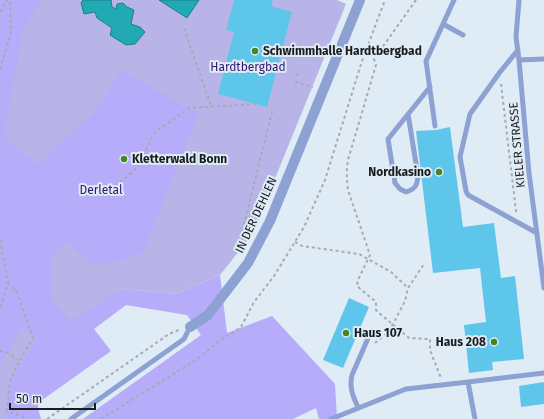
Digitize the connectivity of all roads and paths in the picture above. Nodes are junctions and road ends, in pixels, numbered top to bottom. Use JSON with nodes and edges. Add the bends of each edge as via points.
{"nodes":[{"id":1,"x":7,"y":0,"type":"edge"},
{"id":2,"x":10,"y":0,"type":"edge"},
{"id":3,"x":360,"y":0,"type":"edge"},
{"id":4,"x":416,"y":0,"type":"edge"},
{"id":5,"x":454,"y":0,"type":"edge"},
{"id":6,"x":518,"y":0,"type":"edge"},
{"id":7,"x":0,"y":12,"type":"edge"},
{"id":8,"x":443,"y":24,"type":"junction"},
{"id":9,"x":184,"y":28,"type":"dead end"},
{"id":10,"x":463,"y":35,"type":"dead end"},
{"id":11,"x":518,"y":50,"type":"junction"},
{"id":12,"x":544,"y":59,"type":"edge"},
{"id":13,"x":519,"y":60,"type":"junction"},
{"id":14,"x":0,"y":69,"type":"edge"},
{"id":15,"x":298,"y":70,"type":"dead end"},
{"id":16,"x":500,"y":72,"type":"junction"},
{"id":17,"x":297,"y":76,"type":"dead end"},
{"id":18,"x":295,"y":82,"type":"dead end"},
{"id":19,"x":430,"y":87,"type":"junction"},
{"id":20,"x":323,"y":90,"type":"junction"},
{"id":21,"x":257,"y":104,"type":"dead end"},
{"id":22,"x":211,"y":106,"type":"junction"},
{"id":23,"x":273,"y":108,"type":"dead end"},
{"id":24,"x":408,"y":114,"type":"junction"},
{"id":25,"x":435,"y":126,"type":"dead end"},
{"id":26,"x":111,"y":190,"type":"dead end"},
{"id":27,"x":521,"y":215,"type":"dead end"},
{"id":28,"x":537,"y":233,"type":"junction"},
{"id":29,"x":0,"y":240,"type":"edge"},
{"id":30,"x":295,"y":242,"type":"dead end"},
{"id":31,"x":368,"y":258,"type":"junction"},
{"id":32,"x":248,"y":263,"type":"junction"},
{"id":33,"x":424,"y":264,"type":"dead end"},
{"id":34,"x":8,"y":283,"type":"junction"},
{"id":35,"x":408,"y":288,"type":"junction"},
{"id":36,"x":544,"y":288,"type":"edge"},
{"id":37,"x":0,"y":310,"type":"edge"},
{"id":38,"x":393,"y":324,"type":"junction"},
{"id":39,"x":190,"y":327,"type":"junction"},
{"id":40,"x":369,"y":336,"type":"dead end"},
{"id":41,"x":363,"y":348,"type":"junction"},
{"id":42,"x":0,"y":351,"type":"edge"},
{"id":43,"x":19,"y":362,"type":"junction"},
{"id":44,"x":544,"y":373,"type":"edge"},
{"id":45,"x":468,"y":382,"type":"junction"},
{"id":46,"x":443,"y":385,"type":"junction"},
{"id":47,"x":358,"y":407,"type":"junction"},
{"id":48,"x":28,"y":419,"type":"edge"},
{"id":49,"x":47,"y":419,"type":"edge"},
{"id":50,"x":71,"y":419,"type":"edge"},
{"id":51,"x":331,"y":419,"type":"edge"},
{"id":52,"x":475,"y":419,"type":"edge"}],
"edges":[{"from":1,"to":7,"type":"path"},
{"from":2,"to":14,"type":"path","via":[[11,34]]},
{"from":3,"to":20,"type":"street","name":"IN DER DEHLEN"},
{"from":4,"to":31,"type":"path","via":[[374,59],[376,66],[346,168],[348,190],[370,252]]},
{"from":5,"to":8,"type":"lane"},
{"from":6,"to":11,"type":"lane","name":"KIELER STRASSE"},
{"from":8,"to":10,"type":"lane"},
{"from":8,"to":19,"type":"lane","via":[[426,61]]},
{"from":9,"to":22,"type":"path"},
{"from":11,"to":13,"type":"lane","name":"KIELER STRASSE"},
{"from":11,"to":16,"type":"lane"},
{"from":12,"to":13,"type":"lane"},
{"from":13,"to":28,"type":"lane","name":"KIELER STRASSE"},
{"from":15,"to":17,"type":"path"},
{"from":16,"to":27,"type":"path","via":[[516,211]]},
{"from":16,"to":28,"type":"lane","via":[[470,114],[460,157],[466,191],[468,195]]},
{"from":18,"to":20,"type":"path"},
{"from":19,"to":24,"type":"lane"},
{"from":19,"to":25,"type":"lane"},
{"from":20,"to":32,"type":"street","name":"IN DER DEHLEN","via":[[270,221]]},
{"from":21,"to":22,"type":"path"},
{"from":22,"to":26,"type":"path","via":[[189,108],[154,133],[138,167]]},
{"from":23,"to":32,"type":"path","via":[[241,236]]},
{"from":24,"to":24,"type":"lane","via":[[388,139],[395,183],[406,192],[417,185],[418,176]]},
{"from":28,"to":36,"type":"lane","name":"KIELER STRASSE"},
{"from":29,"to":34,"type":"path"},
{"from":30,"to":31,"type":"path","via":[[302,246],[359,254]]},
{"from":31,"to":35,"type":"path","via":[[391,272]]},
{"from":31,"to":38,"type":"path","via":[[357,286],[376,302],[376,310]]},
{"from":32,"to":39,"type":"street","name":"IN DER DEHLEN","via":[[208,315]]},
{"from":33,"to":35,"type":"path"},
{"from":34,"to":37,"type":"path"},
{"from":34,"to":43,"type":"path","via":[[16,290],[33,338]]},
{"from":35,"to":38,"type":"path"},
{"from":38,"to":41,"type":"path","via":[[379,340]]},
{"from":38,"to":46,"type":"path","via":[[409,338],[430,339],[430,350]]},
{"from":39,"to":49,"type":"path","via":[[169,334]]},
{"from":39,"to":50,"type":"lane","name":"IN DER DEHLEN","via":[[184,339]]},
{"from":40,"to":41,"type":"lane"},
{"from":41,"to":47,"type":"lane","via":[[350,381]]},
{"from":42,"to":43,"type":"path","via":[[8,352]]},
{"from":43,"to":48,"type":"path","via":[[10,381],[7,411]]},
{"from":44,"to":45,"type":"lane"},
{"from":45,"to":46,"type":"lane"},
{"from":45,"to":52,"type":"lane"},
{"from":46,"to":47,"type":"lane","via":[[406,389]]},
{"from":47,"to":51,"type":"lane"}]}
